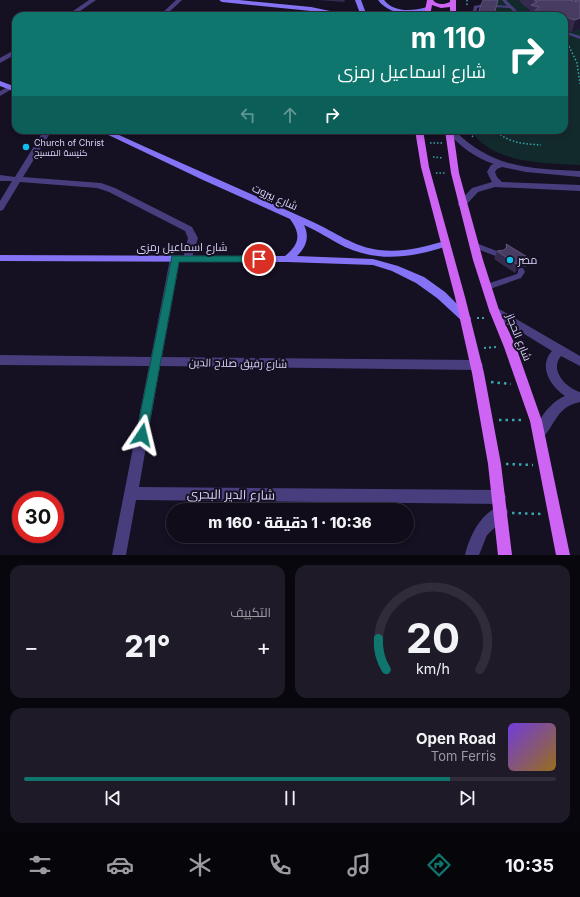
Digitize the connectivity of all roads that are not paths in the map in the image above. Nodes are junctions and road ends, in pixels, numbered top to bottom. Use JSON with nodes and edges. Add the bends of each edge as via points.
{"nodes":[{"id":1,"x":93,"y":0,"type":"edge"},
{"id":2,"x":179,"y":0,"type":"edge"},
{"id":3,"x":222,"y":0,"type":"edge"},
{"id":4,"x":358,"y":0,"type":"edge"},
{"id":5,"x":381,"y":0,"type":"edge"},
{"id":6,"x":504,"y":0,"type":"edge"},
{"id":7,"x":430,"y":1,"type":"edge"},
{"id":8,"x":453,"y":1,"type":"edge"},
{"id":9,"x":484,"y":5,"type":"edge"},
{"id":10,"x":496,"y":6,"type":"edge"},
{"id":11,"x":509,"y":6,"type":"junction"},
{"id":12,"x":391,"y":9,"type":"joint"},
{"id":13,"x":427,"y":9,"type":"junction"},
{"id":14,"x":75,"y":12,"type":"edge"},
{"id":15,"x":166,"y":12,"type":"edge"},
{"id":16,"x":328,"y":12,"type":"edge"},
{"id":17,"x":362,"y":12,"type":"edge"},
{"id":18,"x":427,"y":12,"type":"edge"},
{"id":19,"x":453,"y":12,"type":"edge"},
{"id":20,"x":474,"y":12,"type":"edge"},
{"id":21,"x":516,"y":12,"type":"edge"},
{"id":22,"x":568,"y":34,"type":"edge"},
{"id":23,"x":580,"y":38,"type":"edge"},
{"id":24,"x":12,"y":54,"type":"edge"},
{"id":25,"x":0,"y":61,"type":"edge"},
{"id":26,"x":0,"y":83,"type":"edge"},
{"id":27,"x":12,"y":89,"type":"edge"},
{"id":28,"x":12,"y":89,"type":"edge"},
{"id":29,"x":0,"y":94,"type":"edge"},
{"id":30,"x":46,"y":134,"type":"edge"},
{"id":31,"x":111,"y":134,"type":"edge"},
{"id":32,"x":419,"y":134,"type":"edge"},
{"id":33,"x":450,"y":134,"type":"edge"},
{"id":34,"x":453,"y":134,"type":"edge"},
{"id":35,"x":501,"y":164,"type":"junction"},
{"id":36,"x":580,"y":174,"type":"edge"},
{"id":37,"x":0,"y":178,"type":"edge"},
{"id":38,"x":18,"y":179,"type":"junction"},
{"id":39,"x":499,"y":184,"type":"junction"},
{"id":40,"x":580,"y":188,"type":"edge"},
{"id":41,"x":462,"y":204,"type":"junction"},
{"id":42,"x":0,"y":208,"type":"edge"},
{"id":43,"x":294,"y":218,"type":"junction"},
{"id":44,"x":445,"y":244,"type":"junction"},
{"id":45,"x":474,"y":245,"type":"junction"},
{"id":46,"x":500,"y":255,"type":"edge"},
{"id":47,"x":0,"y":258,"type":"edge"},
{"id":48,"x":175,"y":259,"type":"junction"},
{"id":49,"x":188,"y":259,"type":"junction"},
{"id":50,"x":287,"y":259,"type":"junction"},
{"id":51,"x":521,"y":270,"type":"dead end"},
{"id":52,"x":487,"y":287,"type":"junction"},
{"id":53,"x":496,"y":314,"type":"junction"},
{"id":54,"x":466,"y":318,"type":"junction"},
{"id":55,"x":560,"y":350,"type":"junction"},
{"id":56,"x":0,"y":360,"type":"edge"},
{"id":57,"x":580,"y":361,"type":"edge"},
{"id":58,"x":155,"y":362,"type":"junction"},
{"id":59,"x":477,"y":365,"type":"junction"},
{"id":60,"x":578,"y":397,"type":"edge"},
{"id":61,"x":538,"y":433,"type":"junction"},
{"id":62,"x":131,"y":493,"type":"junction"},
{"id":63,"x":499,"y":497,"type":"junction"},
{"id":64,"x":501,"y":512,"type":"junction"},
{"id":65,"x":562,"y":550,"type":"edge"},
{"id":66,"x":120,"y":555,"type":"edge"},
{"id":67,"x":472,"y":555,"type":"edge"},
{"id":68,"x":505,"y":555,"type":"edge"},
{"id":69,"x":571,"y":555,"type":"edge"}],
"edges":[{"from":1,"to":14,"type":"street"},
{"from":2,"to":15,"type":"street"},
{"from":3,"to":16,"type":"street"},
{"from":4,"to":17,"type":"street"},
{"from":5,"to":12,"type":"street"},
{"from":6,"to":11,"type":"lane"},
{"from":7,"to":8,"type":"main road","via":[[442,6]]},
{"from":7,"to":13,"type":"main road"},
{"from":8,"to":19,"type":"main road"},
{"from":9,"to":20,"type":"lane","via":[[475,6]]},
{"from":10,"to":11,"type":"lane"},
{"from":11,"to":21,"type":"lane"},
{"from":12,"to":13,"type":"street"},
{"from":13,"to":18,"type":"main road"},
{"from":22,"to":23,"type":"lane"},
{"from":24,"to":25,"type":"street"},
{"from":26,"to":27,"type":"street"},
{"from":28,"to":29,"type":"street"},
{"from":30,"to":38,"type":"street"},
{"from":31,"to":43,"type":"street","name":"شارع بيروت"},
{"from":32,"to":44,"type":"main road"},
{"from":33,"to":41,"type":"main road","name":"شارع الحجاز"},
{"from":34,"to":35,"type":"street","via":[[467,148]]},
{"from":35,"to":36,"type":"street","via":[[535,171]]},
{"from":35,"to":39,"type":"street","via":[[494,167],[491,172]]},
{"from":37,"to":38,"type":"street"},
{"from":38,"to":42,"type":"street"},
{"from":38,"to":49,"type":"street","via":[[87,183],[112,190],[189,229],[193,238]]},
{"from":39,"to":40,"type":"street"},
{"from":39,"to":41,"type":"street","via":[[475,190]]},
{"from":41,"to":45,"type":"main road","name":"شارع الحجاز"},
{"from":43,"to":44,"type":"street","name":"شارع بيروت","via":[[358,248],[378,254],[414,253]]},
{"from":43,"to":50,"type":"street","via":[[301,227],[303,237],[300,247]]},
{"from":44,"to":54,"type":"main road"},
{"from":45,"to":46,"type":"lane"},
{"from":45,"to":52,"type":"main road","name":"شارع الحجاز"},
{"from":47,"to":48,"type":"street","name":"شارع اسماعيل رمزى"},
{"from":48,"to":49,"type":"street","name":"شارع اسماعيل رمزى"},
{"from":48,"to":58,"type":"street"},
{"from":49,"to":50,"type":"street","name":"شارع اسماعيل رمزى"},
{"from":50,"to":54,"type":"street","name":"شارع اسماعيل رمزى","via":[[352,260],[387,265],[420,280]]},
{"from":51,"to":52,"type":"lane","via":[[519,276]]},
{"from":52,"to":53,"type":"main road","name":"شارع الحجاز"},
{"from":53,"to":55,"type":"street"},
{"from":53,"to":61,"type":"main road","name":"شارع الحجاز","via":[[524,384]]},
{"from":54,"to":59,"type":"main road"},
{"from":55,"to":57,"type":"street"},
{"from":55,"to":60,"type":"street","via":[[552,359],[552,372],[561,386]]},
{"from":56,"to":58,"type":"street","name":"شارع رفيق صلاح الدين"},
{"from":58,"to":59,"type":"street","name":"شارع رفيق صلاح الدين"},
{"from":58,"to":62,"type":"street"},
{"from":59,"to":63,"type":"main road"},
{"from":60,"to":61,"type":"street","via":[[559,405]]},
{"from":61,"to":65,"type":"main road","name":"شارع الحجاز"},
{"from":62,"to":63,"type":"street","name":"شارع الدير البحرى"},
{"from":62,"to":66,"type":"street"},
{"from":63,"to":64,"type":"main road"},
{"from":64,"to":67,"type":"street","via":[[487,523]]},
{"from":64,"to":68,"type":"main road"},
{"from":65,"to":69,"type":"street"}]}
